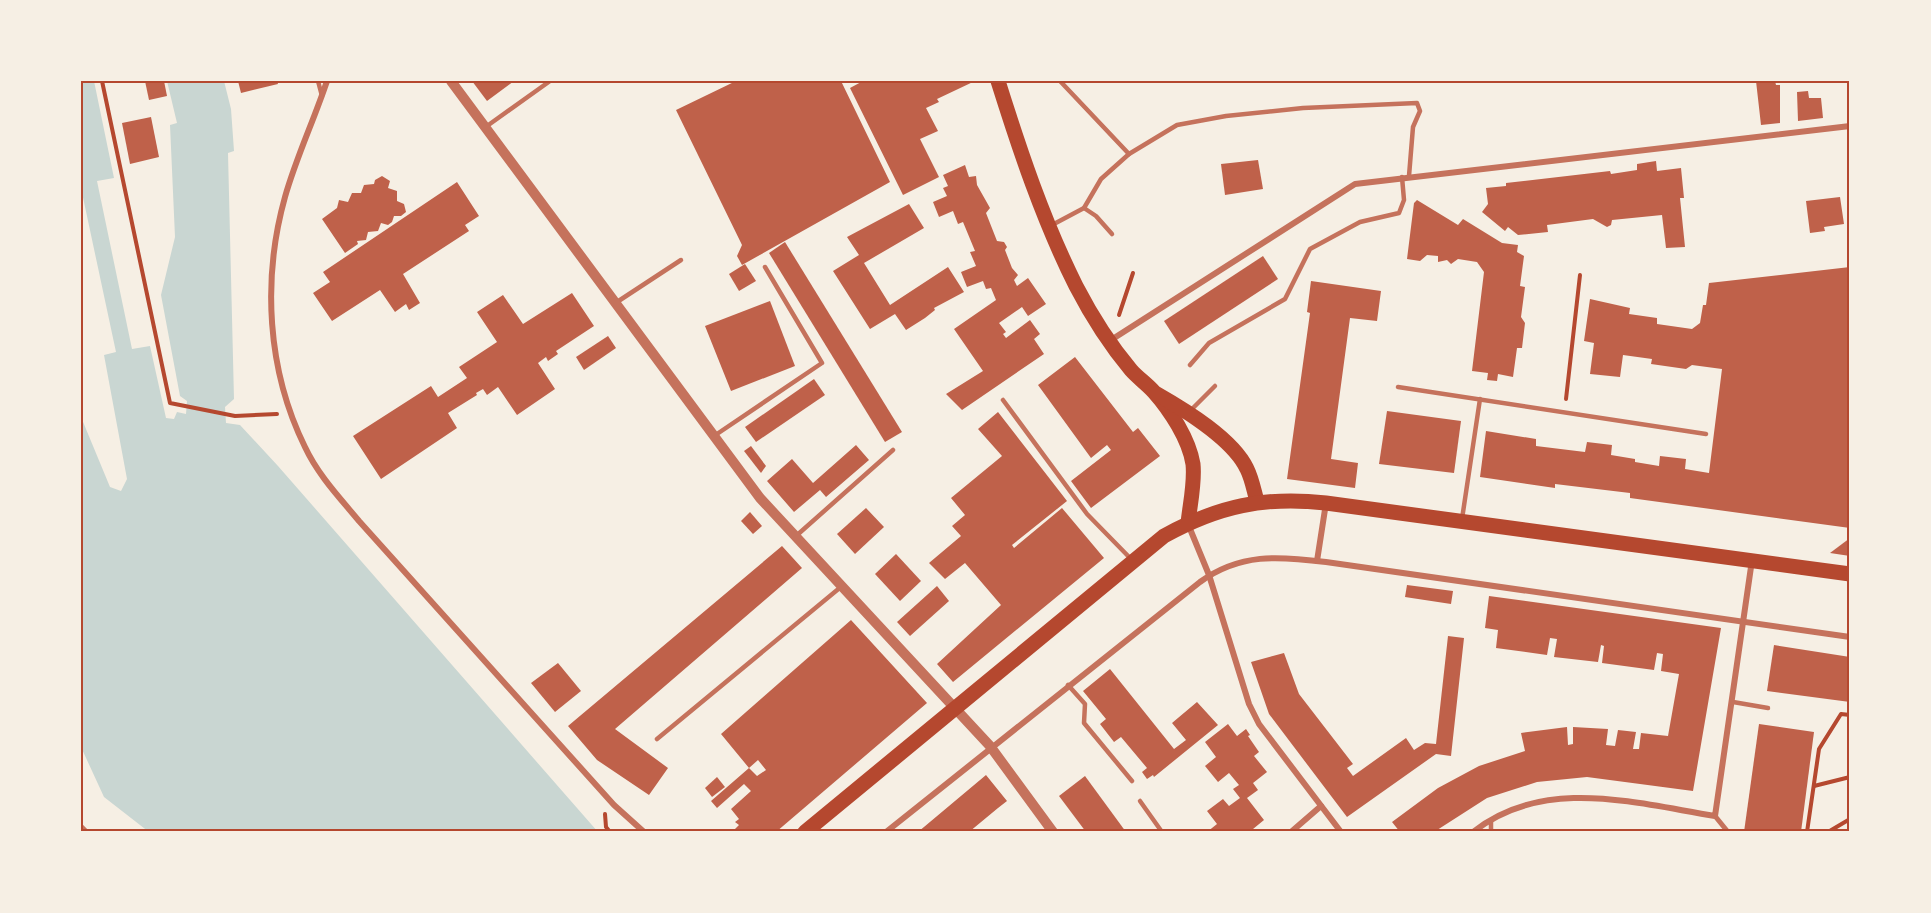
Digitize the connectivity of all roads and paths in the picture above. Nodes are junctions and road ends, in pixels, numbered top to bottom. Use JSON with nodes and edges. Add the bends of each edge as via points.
{"nodes":[{"id":1,"x":102,"y":81,"type":"edge"},
{"id":2,"x":318,"y":81,"type":"edge"},
{"id":3,"x":327,"y":81,"type":"edge"},
{"id":4,"x":451,"y":81,"type":"edge"},
{"id":5,"x":550,"y":81,"type":"edge"},
{"id":6,"x":998,"y":81,"type":"edge"},
{"id":7,"x":1060,"y":81,"type":"edge"},
{"id":8,"x":322,"y":96,"type":"junction"},
{"id":9,"x":487,"y":126,"type":"junction"},
{"id":10,"x":1850,"y":126,"type":"edge"},
{"id":11,"x":1129,"y":154,"type":"junction"},
{"id":12,"x":1406,"y":176,"type":"junction"},
{"id":13,"x":1084,"y":208,"type":"junction"},
{"id":14,"x":1048,"y":227,"type":"junction"},
{"id":15,"x":1112,"y":234,"type":"dead end"},
{"id":16,"x":681,"y":260,"type":"dead end"},
{"id":17,"x":765,"y":267,"type":"dead end"},
{"id":18,"x":1133,"y":273,"type":"dead end"},
{"id":19,"x":1580,"y":275,"type":"dead end"},
{"id":20,"x":615,"y":303,"type":"junction"},
{"id":21,"x":1119,"y":315,"type":"dead end"},
{"id":22,"x":1110,"y":341,"type":"junction"},
{"id":23,"x":1190,"y":364,"type":"dead end"},
{"id":24,"x":1215,"y":386,"type":"dead end"},
{"id":25,"x":1398,"y":387,"type":"dead end"},
{"id":26,"x":1155,"y":392,"type":"junction"},
{"id":27,"x":1480,"y":399,"type":"junction"},
{"id":28,"x":1003,"y":400,"type":"dead end"},
{"id":29,"x":1190,"y":412,"type":"junction"},
{"id":30,"x":1565,"y":412,"type":"junction"},
{"id":31,"x":290,"y":413,"type":"junction"},
{"id":32,"x":1178,"y":428,"type":"junction"},
{"id":33,"x":1706,"y":434,"type":"dead end"},
{"id":34,"x":714,"y":436,"type":"junction"},
{"id":35,"x":893,"y":450,"type":"dead end"},
{"id":36,"x":1257,"y":501,"type":"junction"},
{"id":37,"x":1326,"y":503,"type":"junction"},
{"id":38,"x":1461,"y":522,"type":"junction"},
{"id":39,"x":1188,"y":523,"type":"junction"},
{"id":40,"x":796,"y":536,"type":"junction"},
{"id":41,"x":1752,"y":560,"type":"junction"},
{"id":42,"x":1133,"y":561,"type":"junction"},
{"id":43,"x":1317,"y":561,"type":"junction"},
{"id":44,"x":1850,"y":574,"type":"edge"},
{"id":45,"x":1209,"y":575,"type":"junction"},
{"id":46,"x":842,"y":586,"type":"junction"},
{"id":47,"x":1744,"y":622,"type":"junction"},
{"id":48,"x":1850,"y":637,"type":"edge"},
{"id":49,"x":1068,"y":685,"type":"junction"},
{"id":50,"x":1733,"y":702,"type":"junction"},
{"id":51,"x":955,"y":706,"type":"junction"},
{"id":52,"x":1768,"y":708,"type":"dead end"},
{"id":53,"x":1850,"y":715,"type":"edge"},
{"id":54,"x":657,"y":739,"type":"dead end"},
{"id":55,"x":990,"y":746,"type":"junction"},
{"id":56,"x":1850,"y":777,"type":"edge"},
{"id":57,"x":1132,"y":781,"type":"dead end"},
{"id":58,"x":1814,"y":786,"type":"junction"},
{"id":59,"x":1140,"y":801,"type":"dead end"},
{"id":60,"x":1321,"y":806,"type":"junction"},
{"id":61,"x":1715,"y":816,"type":"junction"},
{"id":62,"x":1850,"y":819,"type":"edge"},
{"id":63,"x":1491,"y":820,"type":"junction"},
{"id":64,"x":817,"y":826,"type":"edge"},
{"id":65,"x":81,"y":827,"type":"edge"},
{"id":66,"x":86,"y":832,"type":"edge"},
{"id":67,"x":644,"y":832,"type":"edge"},
{"id":68,"x":805,"y":832,"type":"edge"},
{"id":69,"x":886,"y":832,"type":"edge"},
{"id":70,"x":1053,"y":832,"type":"edge"},
{"id":71,"x":1162,"y":832,"type":"edge"},
{"id":72,"x":1291,"y":832,"type":"edge"},
{"id":73,"x":1341,"y":832,"type":"edge"},
{"id":74,"x":1473,"y":832,"type":"edge"},
{"id":75,"x":1491,"y":832,"type":"edge"},
{"id":76,"x":1728,"y":832,"type":"edge"},
{"id":77,"x":1807,"y":832,"type":"edge"},
{"id":78,"x":1828,"y":832,"type":"edge"}],
"edges":[{"from":1,"to":31,"type":"path","via":[[170,403],[246,417]]},
{"from":2,"to":8,"type":"lane"},
{"from":3,"to":8,"type":"street"},
{"from":4,"to":9,"type":"street"},
{"from":5,"to":9,"type":"lane"},
{"from":6,"to":14,"type":"main road"},
{"from":7,"to":11,"type":"lane"},
{"from":8,"to":31,"type":"street","via":[[274,240],[272,324]]},
{"from":9,"to":20,"type":"street"},
{"from":10,"to":12,"type":"street"},
{"from":11,"to":12,"type":"lane","via":[[1177,125],[1226,116],[1416,103],[1420,111],[1413,127]]},
{"from":11,"to":13,"type":"lane","via":[[1101,179]]},
{"from":12,"to":22,"type":"street","via":[[1345,189]]},
{"from":12,"to":23,"type":"lane","via":[[1399,213],[1360,222],[1310,249],[1285,299],[1209,343]]},
{"from":13,"to":14,"type":"lane"},
{"from":13,"to":15,"type":"lane"},
{"from":14,"to":22,"type":"main road","via":[[1077,288]]},
{"from":16,"to":20,"type":"lane"},
{"from":17,"to":34,"type":"lane","via":[[822,363]]},
{"from":18,"to":21,"type":"path"},
{"from":19,"to":30,"type":"path"},
{"from":20,"to":34,"type":"street"},
{"from":22,"to":26,"type":"main road"},
{"from":24,"to":29,"type":"lane"},
{"from":25,"to":27,"type":"lane"},
{"from":26,"to":29,"type":"main road"},
{"from":26,"to":32,"type":"main road"},
{"from":27,"to":30,"type":"lane"},
{"from":27,"to":38,"type":"lane"},
{"from":28,"to":42,"type":"lane","via":[[1087,514]]},
{"from":29,"to":32,"type":"lane"},
{"from":29,"to":36,"type":"main road","via":[[1236,453],[1247,468]]},
{"from":30,"to":33,"type":"lane"},
{"from":31,"to":67,"type":"street","via":[[324,478],[359,521],[607,797]]},
{"from":32,"to":39,"type":"main road","via":[[1192,462]]},
{"from":34,"to":40,"type":"street","via":[[760,498]]},
{"from":35,"to":40,"type":"lane"},
{"from":36,"to":37,"type":"main road"},
{"from":36,"to":39,"type":"main road"},
{"from":37,"to":38,"type":"main road"},
{"from":37,"to":43,"type":"street"},
{"from":38,"to":41,"type":"main road"},
{"from":39,"to":42,"type":"main road"},
{"from":39,"to":45,"type":"street"},
{"from":40,"to":46,"type":"street"},
{"from":41,"to":44,"type":"main road"},
{"from":41,"to":47,"type":"street"},
{"from":42,"to":51,"type":"main road"},
{"from":43,"to":45,"type":"street","via":[[1262,558],[1224,566]]},
{"from":43,"to":47,"type":"street"},
{"from":45,"to":49,"type":"street"},
{"from":45,"to":60,"type":"street","via":[[1254,714]]},
{"from":46,"to":51,"type":"street"},
{"from":46,"to":54,"type":"lane"},
{"from":47,"to":48,"type":"street"},
{"from":47,"to":50,"type":"street"},
{"from":49,"to":55,"type":"street"},
{"from":49,"to":57,"type":"lane","via":[[1085,704],[1084,723]]},
{"from":50,"to":52,"type":"lane"},
{"from":50,"to":61,"type":"street"},
{"from":51,"to":55,"type":"street"},
{"from":51,"to":64,"type":"main road"},
{"from":53,"to":58,"type":"path","via":[[1841,714],[1819,749]]},
{"from":55,"to":69,"type":"street"},
{"from":55,"to":70,"type":"street"},
{"from":56,"to":58,"type":"path"},
{"from":58,"to":77,"type":"path"},
{"from":59,"to":71,"type":"lane"},
{"from":60,"to":72,"type":"street"},
{"from":60,"to":73,"type":"street"},
{"from":61,"to":63,"type":"street","via":[[1587,796],[1539,800]]},
{"from":61,"to":76,"type":"street"},
{"from":62,"to":78,"type":"path"},
{"from":63,"to":74,"type":"street"},
{"from":63,"to":75,"type":"lane"},
{"from":64,"to":68,"type":"main road"},
{"from":65,"to":66,"type":"street"}]}
